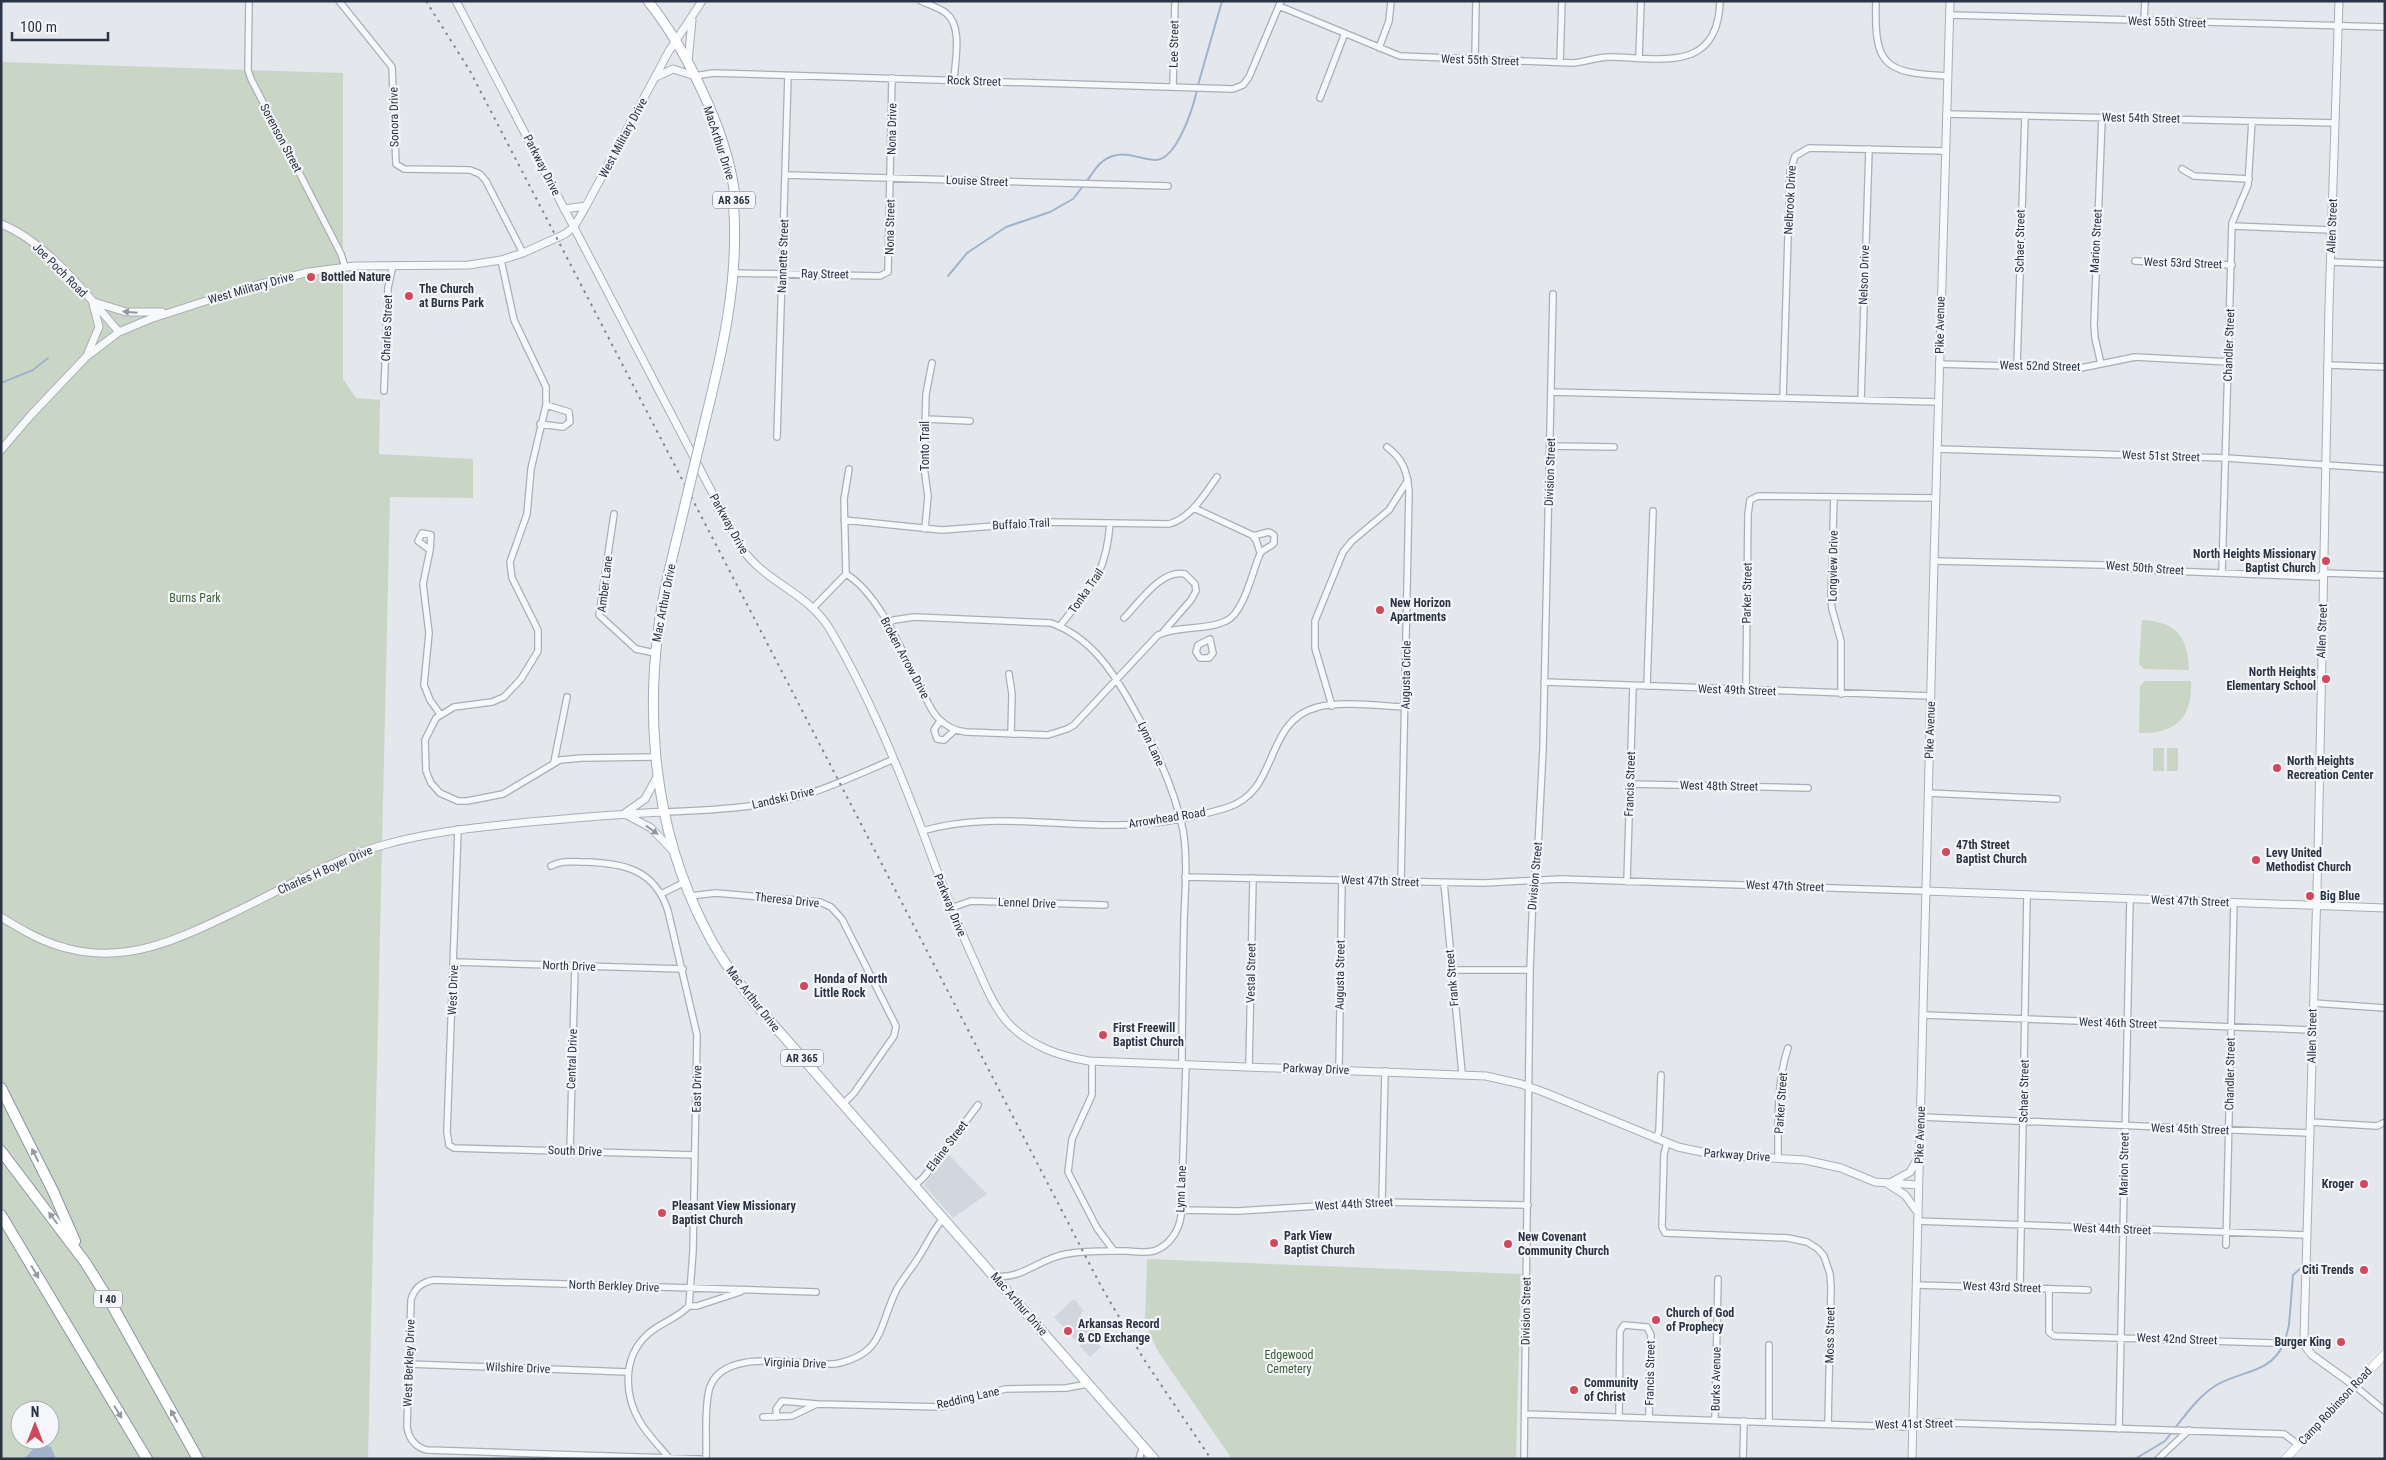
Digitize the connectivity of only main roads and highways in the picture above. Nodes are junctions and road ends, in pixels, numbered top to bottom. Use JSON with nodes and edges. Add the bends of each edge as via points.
{"nodes":[{"id":1,"x":648,"y":1,"type":"edge"},
{"id":2,"x":706,"y":417,"type":"joint"},
{"id":3,"x":1,"y":1088,"type":"edge"},
{"id":4,"x":1,"y":1151,"type":"edge"},
{"id":5,"x":1,"y":1215,"type":"edge"},
{"id":6,"x":1,"y":1223,"type":"edge"},
{"id":7,"x":14,"y":1236,"type":"junction"},
{"id":8,"x":85,"y":1262,"type":"junction"},
{"id":9,"x":2385,"y":1354,"type":"edge"},
{"id":10,"x":147,"y":1459,"type":"edge"},
{"id":11,"x":198,"y":1459,"type":"edge"},
{"id":12,"x":1154,"y":1459,"type":"edge"},
{"id":13,"x":2285,"y":1459,"type":"edge"}],
"edges":[{"from":1,"to":2,"type":"main road","name":"MacArthur Drive","number":"AR 365","via":[[695,76],[720,137],[734,191],[733,273],[723,344]]},
{"from":2,"to":12,"type":"main road","name":"Mac Arthur Drive","number":"AR 365","bridge":true,"via":[[670,567],[654,653],[653,716],[658,775],[674,852],[690,896],[718,951],[748,995]]},
{"from":8,"to":3,"type":"highway","one_way":true},
{"from":8,"to":4,"type":"highway","number":"I 40","one_way":true},
{"from":5,"to":7,"type":"highway"},
{"from":6,"to":7,"type":"highway"},
{"from":7,"to":10,"type":"highway","one_way":true},
{"from":11,"to":8,"type":"highway","number":"I 40","one_way":true},
{"from":9,"to":13,"type":"main road","name":"Camp Robinson Road"}]}
